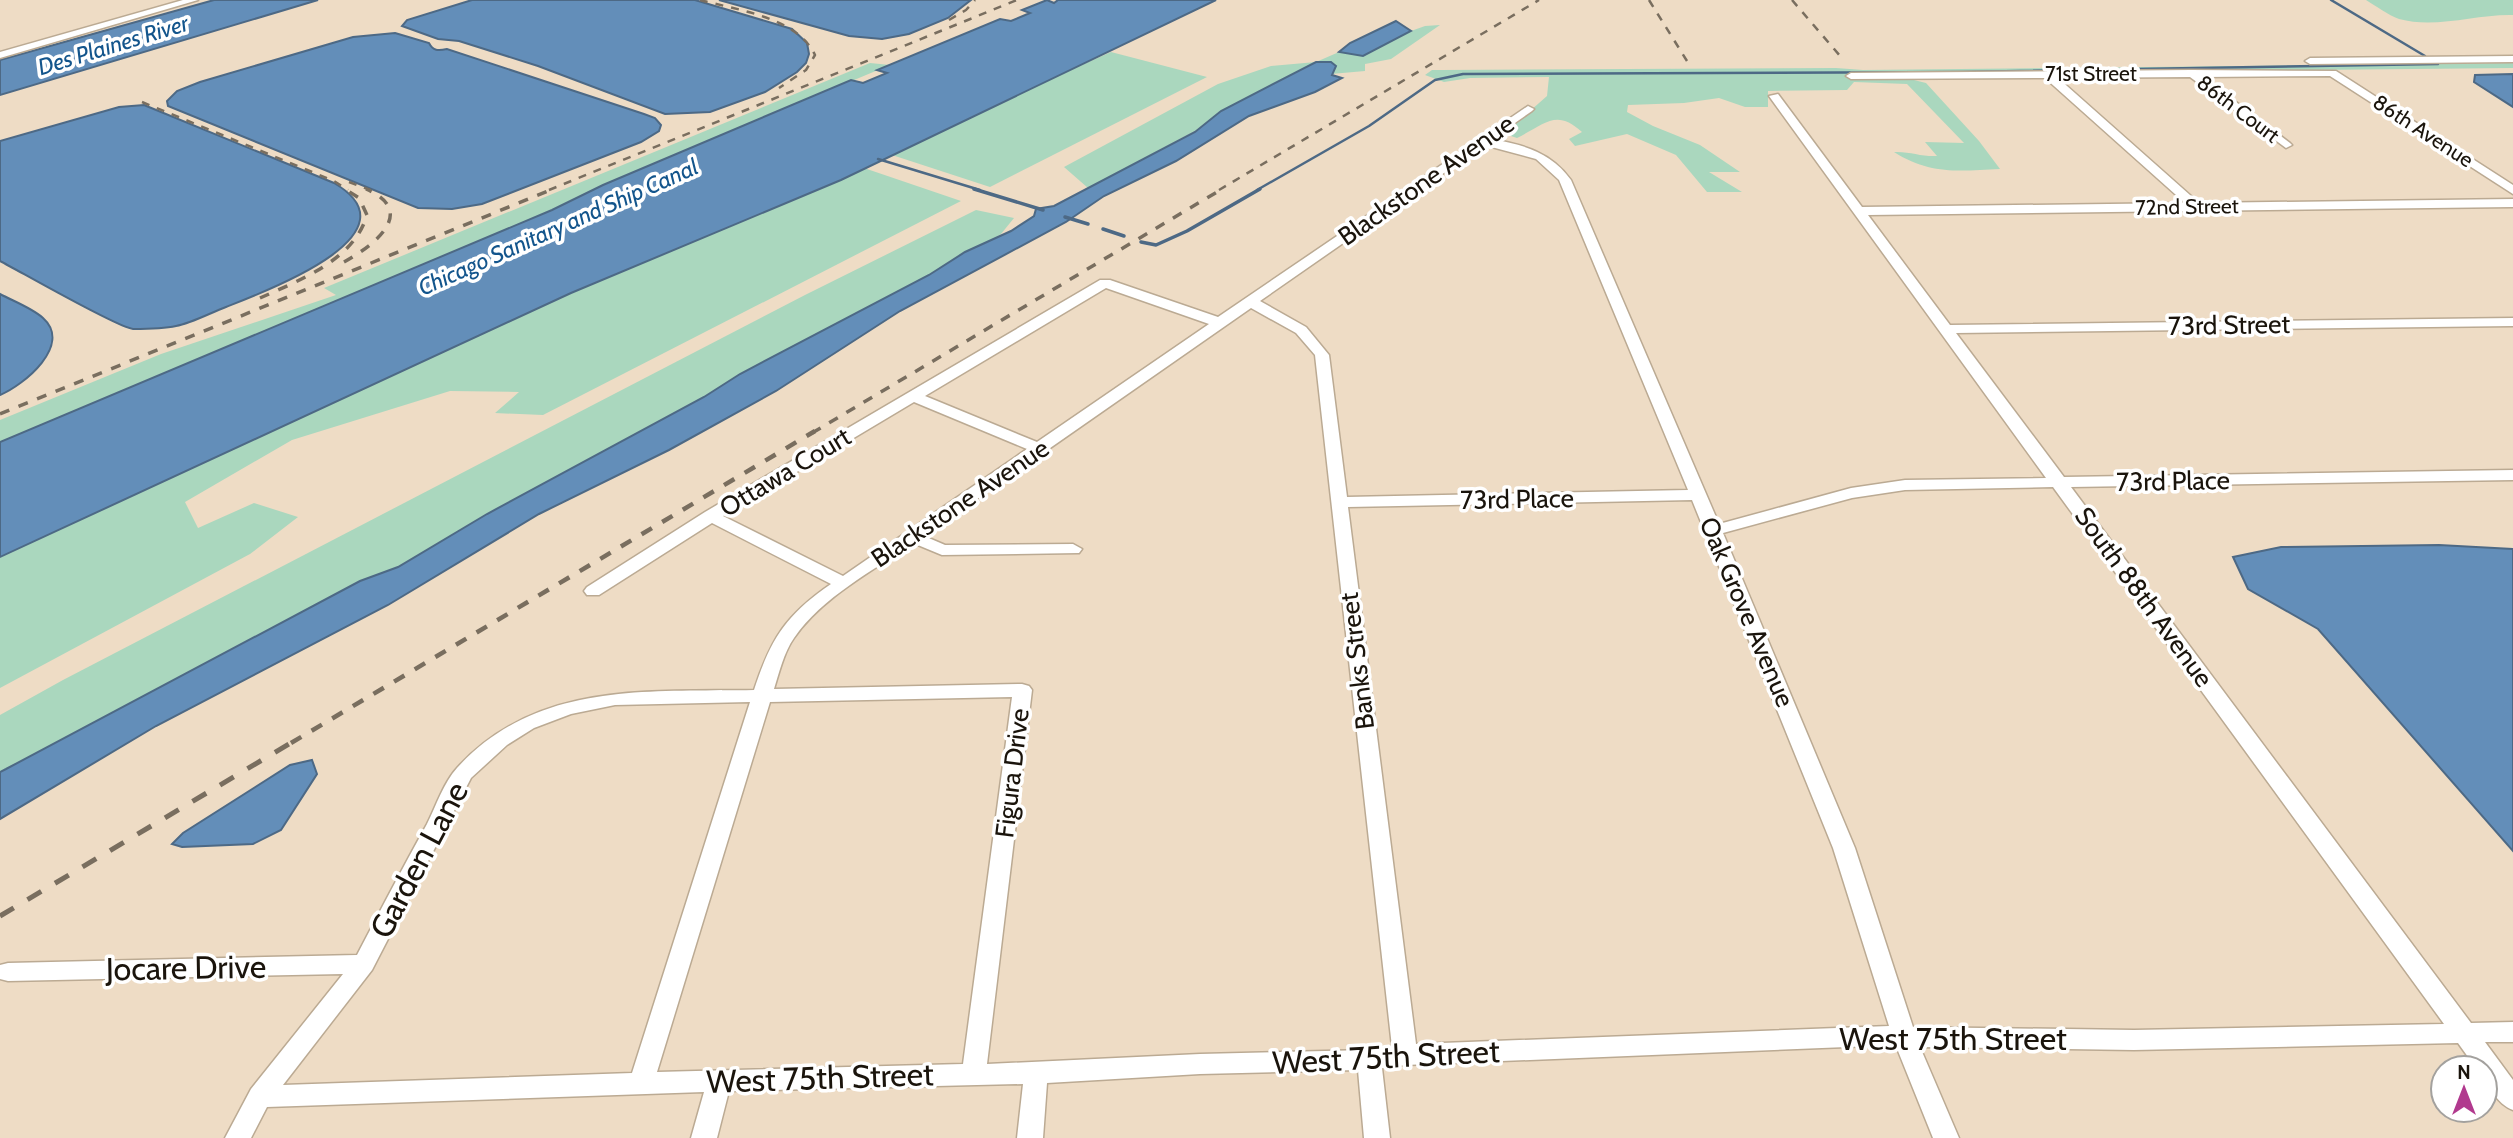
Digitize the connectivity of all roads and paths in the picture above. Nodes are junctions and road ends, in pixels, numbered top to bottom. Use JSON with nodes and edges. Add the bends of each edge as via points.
{"nodes":[{"id":1,"x":193,"y":0,"type":"edge"},
{"id":2,"x":0,"y":55,"type":"edge"},
{"id":3,"x":2513,"y":59,"type":"edge"},
{"id":4,"x":2199,"y":62,"type":"dead end"},
{"id":5,"x":2190,"y":73,"type":"junction"},
{"id":6,"x":2332,"y":73,"type":"joint"},
{"id":7,"x":2047,"y":74,"type":"junction"},
{"id":8,"x":1851,"y":76,"type":"dead end"},
{"id":9,"x":1774,"y":96,"type":"dead end"},
{"id":10,"x":1528,"y":110,"type":"dead end"},
{"id":11,"x":1484,"y":141,"type":"junction"},
{"id":12,"x":2286,"y":145,"type":"dead end"},
{"id":13,"x":2513,"y":190,"type":"edge"},
{"id":14,"x":2513,"y":204,"type":"edge"},
{"id":15,"x":2196,"y":207,"type":"junction"},
{"id":16,"x":1860,"y":212,"type":"junction"},
{"id":17,"x":1252,"y":303,"type":"junction"},
{"id":18,"x":2513,"y":322,"type":"edge"},
{"id":19,"x":1222,"y":323,"type":"junction"},
{"id":20,"x":1944,"y":329,"type":"junction"},
{"id":21,"x":912,"y":396,"type":"junction"},
{"id":22,"x":1040,"y":449,"type":"junction"},
{"id":23,"x":2513,"y":475,"type":"edge"},
{"id":24,"x":2058,"y":481,"type":"junction"},
{"id":25,"x":1697,"y":495,"type":"junction"},
{"id":26,"x":1338,"y":502,"type":"junction"},
{"id":27,"x":711,"y":516,"type":"junction"},
{"id":28,"x":1713,"y":531,"type":"junction"},
{"id":29,"x":911,"y":536,"type":"junction"},
{"id":30,"x":1073,"y":549,"type":"dead end"},
{"id":31,"x":843,"y":583,"type":"junction"},
{"id":32,"x":593,"y":591,"type":"dead end"},
{"id":33,"x":762,"y":695,"type":"junction"},
{"id":34,"x":364,"y":964,"type":"junction"},
{"id":35,"x":8,"y":972,"type":"dead end"},
{"id":36,"x":2513,"y":1032,"type":"edge"},
{"id":37,"x":2464,"y":1033,"type":"junction"},
{"id":38,"x":1904,"y":1037,"type":"junction"},
{"id":39,"x":1405,"y":1055,"type":"junction"},
{"id":40,"x":1369,"y":1060,"type":"junction"},
{"id":41,"x":1036,"y":1073,"type":"junction"},
{"id":42,"x":974,"y":1074,"type":"junction"},
{"id":43,"x":719,"y":1081,"type":"junction"},
{"id":44,"x":640,"y":1083,"type":"junction"},
{"id":45,"x":260,"y":1097,"type":"junction"},
{"id":46,"x":2513,"y":1099,"type":"edge"},
{"id":47,"x":238,"y":1138,"type":"edge"},
{"id":48,"x":704,"y":1138,"type":"edge"},
{"id":49,"x":1030,"y":1138,"type":"edge"},
{"id":50,"x":1377,"y":1138,"type":"edge"},
{"id":51,"x":1946,"y":1138,"type":"edge"}],
"edges":[{"from":1,"to":2,"type":"street"},
{"from":3,"to":4,"type":"street"},
{"from":5,"to":6,"type":"street","name":"71st Street"},
{"from":5,"to":7,"type":"street","name":"71st Street"},
{"from":5,"to":12,"type":"street","name":"86th Court"},
{"from":6,"to":13,"type":"street","name":"86th Avenue"},
{"from":7,"to":8,"type":"street","name":"71st Street"},
{"from":7,"to":15,"type":"street"},
{"from":9,"to":16,"type":"street","name":"South 88th Avenue"},
{"from":10,"to":11,"type":"street","name":"Blackstone Avenue"},
{"from":11,"to":17,"type":"street","name":"Blackstone Avenue"},
{"from":11,"to":25,"type":"street","name":"Oak Grove Avenue","via":[[1531,152],[1563,175]]},
{"from":14,"to":15,"type":"street","name":"72nd Street"},
{"from":15,"to":16,"type":"street","name":"72nd Street"},
{"from":16,"to":20,"type":"street","name":"South 88th Avenue"},
{"from":17,"to":19,"type":"street","name":"Blackstone Avenue"},
{"from":17,"to":26,"type":"street","name":"Banks Street","via":[[1304,332],[1322,355]]},
{"from":18,"to":20,"type":"street","name":"73rd Street"},
{"from":19,"to":21,"type":"street","name":"Ottawa Court","via":[[1105,283]]},
{"from":19,"to":22,"type":"street","name":"Blackstone Avenue"},
{"from":20,"to":24,"type":"street","name":"South 88th Avenue"},
{"from":21,"to":22,"type":"street"},
{"from":21,"to":27,"type":"street","name":"Ottawa Court"},
{"from":22,"to":29,"type":"street","name":"Blackstone Avenue"},
{"from":23,"to":24,"type":"street","name":"73rd Place"},
{"from":24,"to":28,"type":"street","name":"73rd Place","via":[[1879,487]]},
{"from":24,"to":37,"type":"street","name":"South 88th Avenue"},
{"from":25,"to":26,"type":"street","name":"73rd Place"},
{"from":25,"to":28,"type":"street","name":"Oak Grove Avenue"},
{"from":26,"to":39,"type":"street","name":"Banks Street"},
{"from":27,"to":31,"type":"street","name":"Ottawa Court"},
{"from":27,"to":32,"type":"street"},
{"from":28,"to":38,"type":"street","name":"Oak Grove Avenue","via":[[1844,848]]},
{"from":29,"to":30,"type":"street","via":[[942,550]]},
{"from":29,"to":31,"type":"street","name":"Blackstone Avenue"},
{"from":31,"to":33,"type":"street","name":"Blackstone Avenue","via":[[793,624]]},
{"from":33,"to":34,"type":"street","name":"Garden Lane","via":[[597,701],[553,712],[500,740],[456,785]]},
{"from":33,"to":42,"type":"street","name":"Figura Drive","via":[[1022,690]]},
{"from":33,"to":44,"type":"street","name":"Blackstone Avenue"},
{"from":34,"to":35,"type":"street","name":"Jocare Drive"},
{"from":34,"to":45,"type":"street","name":"Garden Lane"},
{"from":36,"to":37,"type":"street","name":"West 75th Street"},
{"from":37,"to":38,"type":"street","name":"West 75th Street","via":[[2134,1040]]},
{"from":37,"to":46,"type":"street","name":"South 88th Avenue"},
{"from":38,"to":39,"type":"street","name":"West 75th Street"},
{"from":38,"to":51,"type":"street","name":"Oak Grove Avenue"},
{"from":39,"to":40,"type":"street","name":"West 75th Street"},
{"from":40,"to":41,"type":"street","name":"West 75th Street"},
{"from":40,"to":50,"type":"street"},
{"from":41,"to":42,"type":"street","name":"West 75th Street"},
{"from":41,"to":49,"type":"street"},
{"from":42,"to":43,"type":"street","name":"West 75th Street"},
{"from":43,"to":44,"type":"street","name":"West 75th Street"},
{"from":43,"to":48,"type":"street"},
{"from":44,"to":45,"type":"street","name":"West 75th Street"},
{"from":45,"to":47,"type":"street","name":"Garden Lane"}]}
